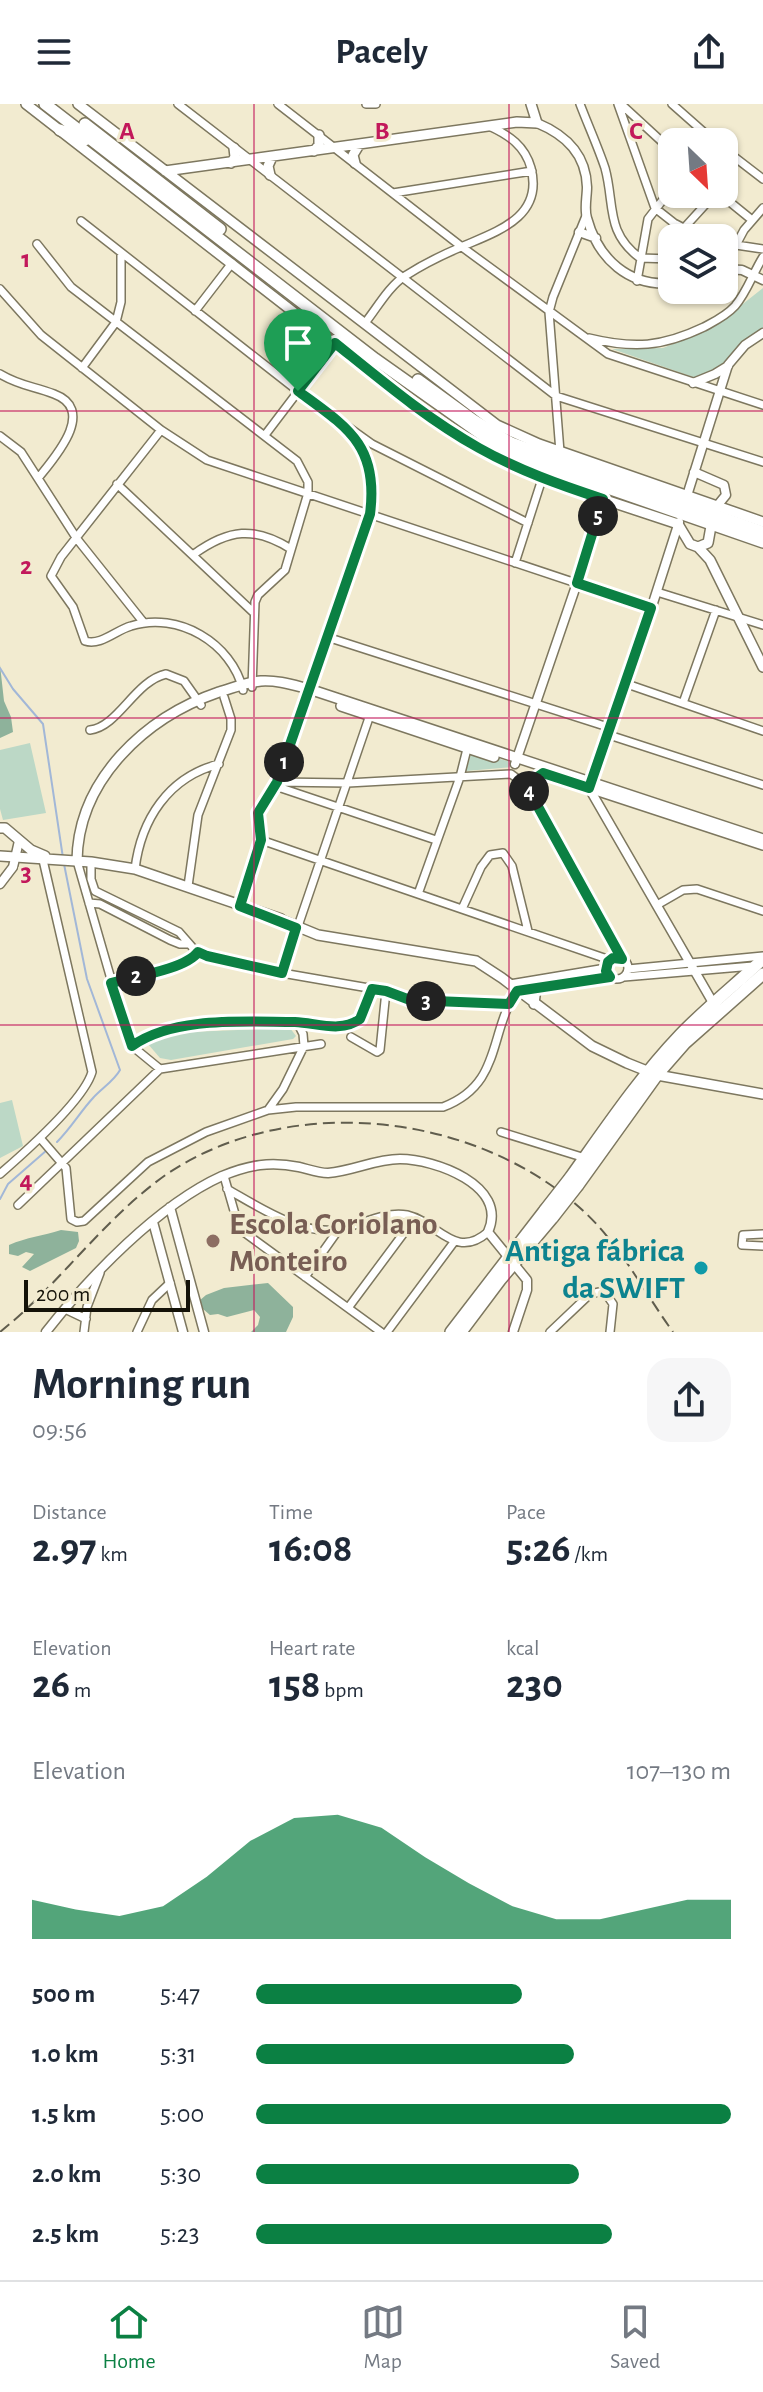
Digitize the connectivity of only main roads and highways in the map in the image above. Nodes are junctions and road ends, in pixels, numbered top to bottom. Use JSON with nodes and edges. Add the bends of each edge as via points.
{"nodes":[{"id":1,"x":26,"y":104,"type":"edge"},
{"id":2,"x":45,"y":104,"type":"edge"},
{"id":3,"x":58,"y":104,"type":"edge"},
{"id":4,"x":78,"y":104,"type":"edge"},
{"id":5,"x":531,"y":104,"type":"edge"},
{"id":6,"x":60,"y":130,"type":"junction"},
{"id":7,"x":319,"y":135,"type":"road end"},
{"id":8,"x":359,"y":145,"type":"junction"},
{"id":9,"x":101,"y":146,"type":"junction"},
{"id":10,"x":234,"y":148,"type":"road end"},
{"id":11,"x":314,"y":151,"type":"junction"},
{"id":12,"x":272,"y":157,"type":"junction"},
{"id":13,"x":231,"y":163,"type":"junction"},
{"id":14,"x":355,"y":163,"type":"road end"},
{"id":15,"x":191,"y":167,"type":"junction"},
{"id":16,"x":165,"y":171,"type":"junction"},
{"id":17,"x":270,"y":175,"type":"road end"},
{"id":18,"x":187,"y":188,"type":"junction"},
{"id":19,"x":683,"y":510,"type":"junction"},
{"id":20,"x":714,"y":515,"type":"junction"},
{"id":21,"x":763,"y":522,"type":"edge"},
{"id":22,"x":763,"y":532,"type":"edge"},
{"id":23,"x":686,"y":537,"type":"junction"},
{"id":24,"x":674,"y":538,"type":"road end"},
{"id":25,"x":763,"y":542,"type":"edge"},
{"id":26,"x":703,"y":545,"type":"junction"},
{"id":27,"x":763,"y":667,"type":"edge"},
{"id":28,"x":247,"y":686,"type":"junction"},
{"id":29,"x":200,"y":702,"type":"junction"},
{"id":30,"x":371,"y":713,"type":"junction"},
{"id":31,"x":514,"y":765,"type":"junction"},
{"id":32,"x":591,"y":785,"type":"junction"},
{"id":33,"x":609,"y":791,"type":"junction"},
{"id":34,"x":2,"y":827,"type":"edge"},
{"id":35,"x":763,"y":839,"type":"edge"},
{"id":36,"x":763,"y":845,"type":"edge"},
{"id":37,"x":0,"y":856,"type":"edge"},
{"id":38,"x":50,"y":859,"type":"junction"},
{"id":39,"x":73,"y":860,"type":"junction"},
{"id":40,"x":761,"y":964,"type":"edge"},
{"id":41,"x":536,"y":988,"type":"road end"},
{"id":42,"x":534,"y":1004,"type":"junction"},
{"id":43,"x":653,"y":1073,"type":"junction"},
{"id":44,"x":763,"y":1094,"type":"edge"},
{"id":45,"x":574,"y":1181,"type":"junction"},
{"id":46,"x":512,"y":1259,"type":"junction"},
{"id":47,"x":451,"y":1332,"type":"edge"},
{"id":48,"x":461,"y":1332,"type":"edge"}],
"edges":[{"from":1,"to":6,"type":"main road"},
{"from":2,"to":9,"type":"main road"},
{"from":3,"to":19,"type":"main road","via":[[473,420],[511,443]]},
{"from":4,"to":16,"type":"main road"},
{"from":5,"to":8,"type":"main road","via":[[537,123]]},
{"from":6,"to":9,"type":"main road"},
{"from":6,"to":19,"type":"main road","via":[[454,432],[542,479],[603,499]]},
{"from":7,"to":11,"type":"main road"},
{"from":8,"to":11,"type":"main road"},
{"from":8,"to":14,"type":"main road"},
{"from":9,"to":19,"type":"main road","via":[[473,430],[533,462]]},
{"from":10,"to":13,"type":"main road"},
{"from":11,"to":12,"type":"main road"},
{"from":12,"to":13,"type":"main road"},
{"from":12,"to":17,"type":"main road"},
{"from":13,"to":15,"type":"main road"},
{"from":15,"to":16,"type":"main road"},
{"from":15,"to":18,"type":"main road","via":[[181,179]]},
{"from":16,"to":18,"type":"main road"},
{"from":18,"to":19,"type":"main road","via":[[497,425]]},
{"from":19,"to":20,"type":"main road"},
{"from":19,"to":23,"type":"main road"},
{"from":20,"to":21,"type":"main road"},
{"from":20,"to":22,"type":"main road"},
{"from":20,"to":25,"type":"main road"},
{"from":20,"to":26,"type":"main road"},
{"from":23,"to":24,"type":"main road"},
{"from":23,"to":26,"type":"main road"},
{"from":26,"to":27,"type":"main road"},
{"from":28,"to":29,"type":"main road"},
{"from":28,"to":29,"type":"main road"},
{"from":28,"to":30,"type":"main road","via":[[282,682]]},
{"from":29,"to":39,"type":"main road","via":[[169,716],[127,748],[101,780]]},
{"from":30,"to":31,"type":"main road"},
{"from":30,"to":31,"type":"main road"},
{"from":31,"to":32,"type":"main road"},
{"from":31,"to":32,"type":"main road"},
{"from":32,"to":33,"type":"main road"},
{"from":33,"to":35,"type":"main road"},
{"from":33,"to":36,"type":"main road"},
{"from":34,"to":38,"type":"main road"},
{"from":37,"to":38,"type":"main road"},
{"from":38,"to":39,"type":"main road"},
{"from":39,"to":42,"type":"main road","via":[[135,869],[321,935],[476,961]]},
{"from":40,"to":43,"type":"main road"},
{"from":41,"to":42,"type":"main road"},
{"from":42,"to":43,"type":"main road","via":[[592,1046]]},
{"from":43,"to":44,"type":"main road"},
{"from":43,"to":45,"type":"main road"},
{"from":43,"to":45,"type":"main road","via":[[585,1158]]},
{"from":45,"to":46,"type":"main road","bridge":true},
{"from":46,"to":47,"type":"main road"},
{"from":46,"to":48,"type":"main road"}]}
